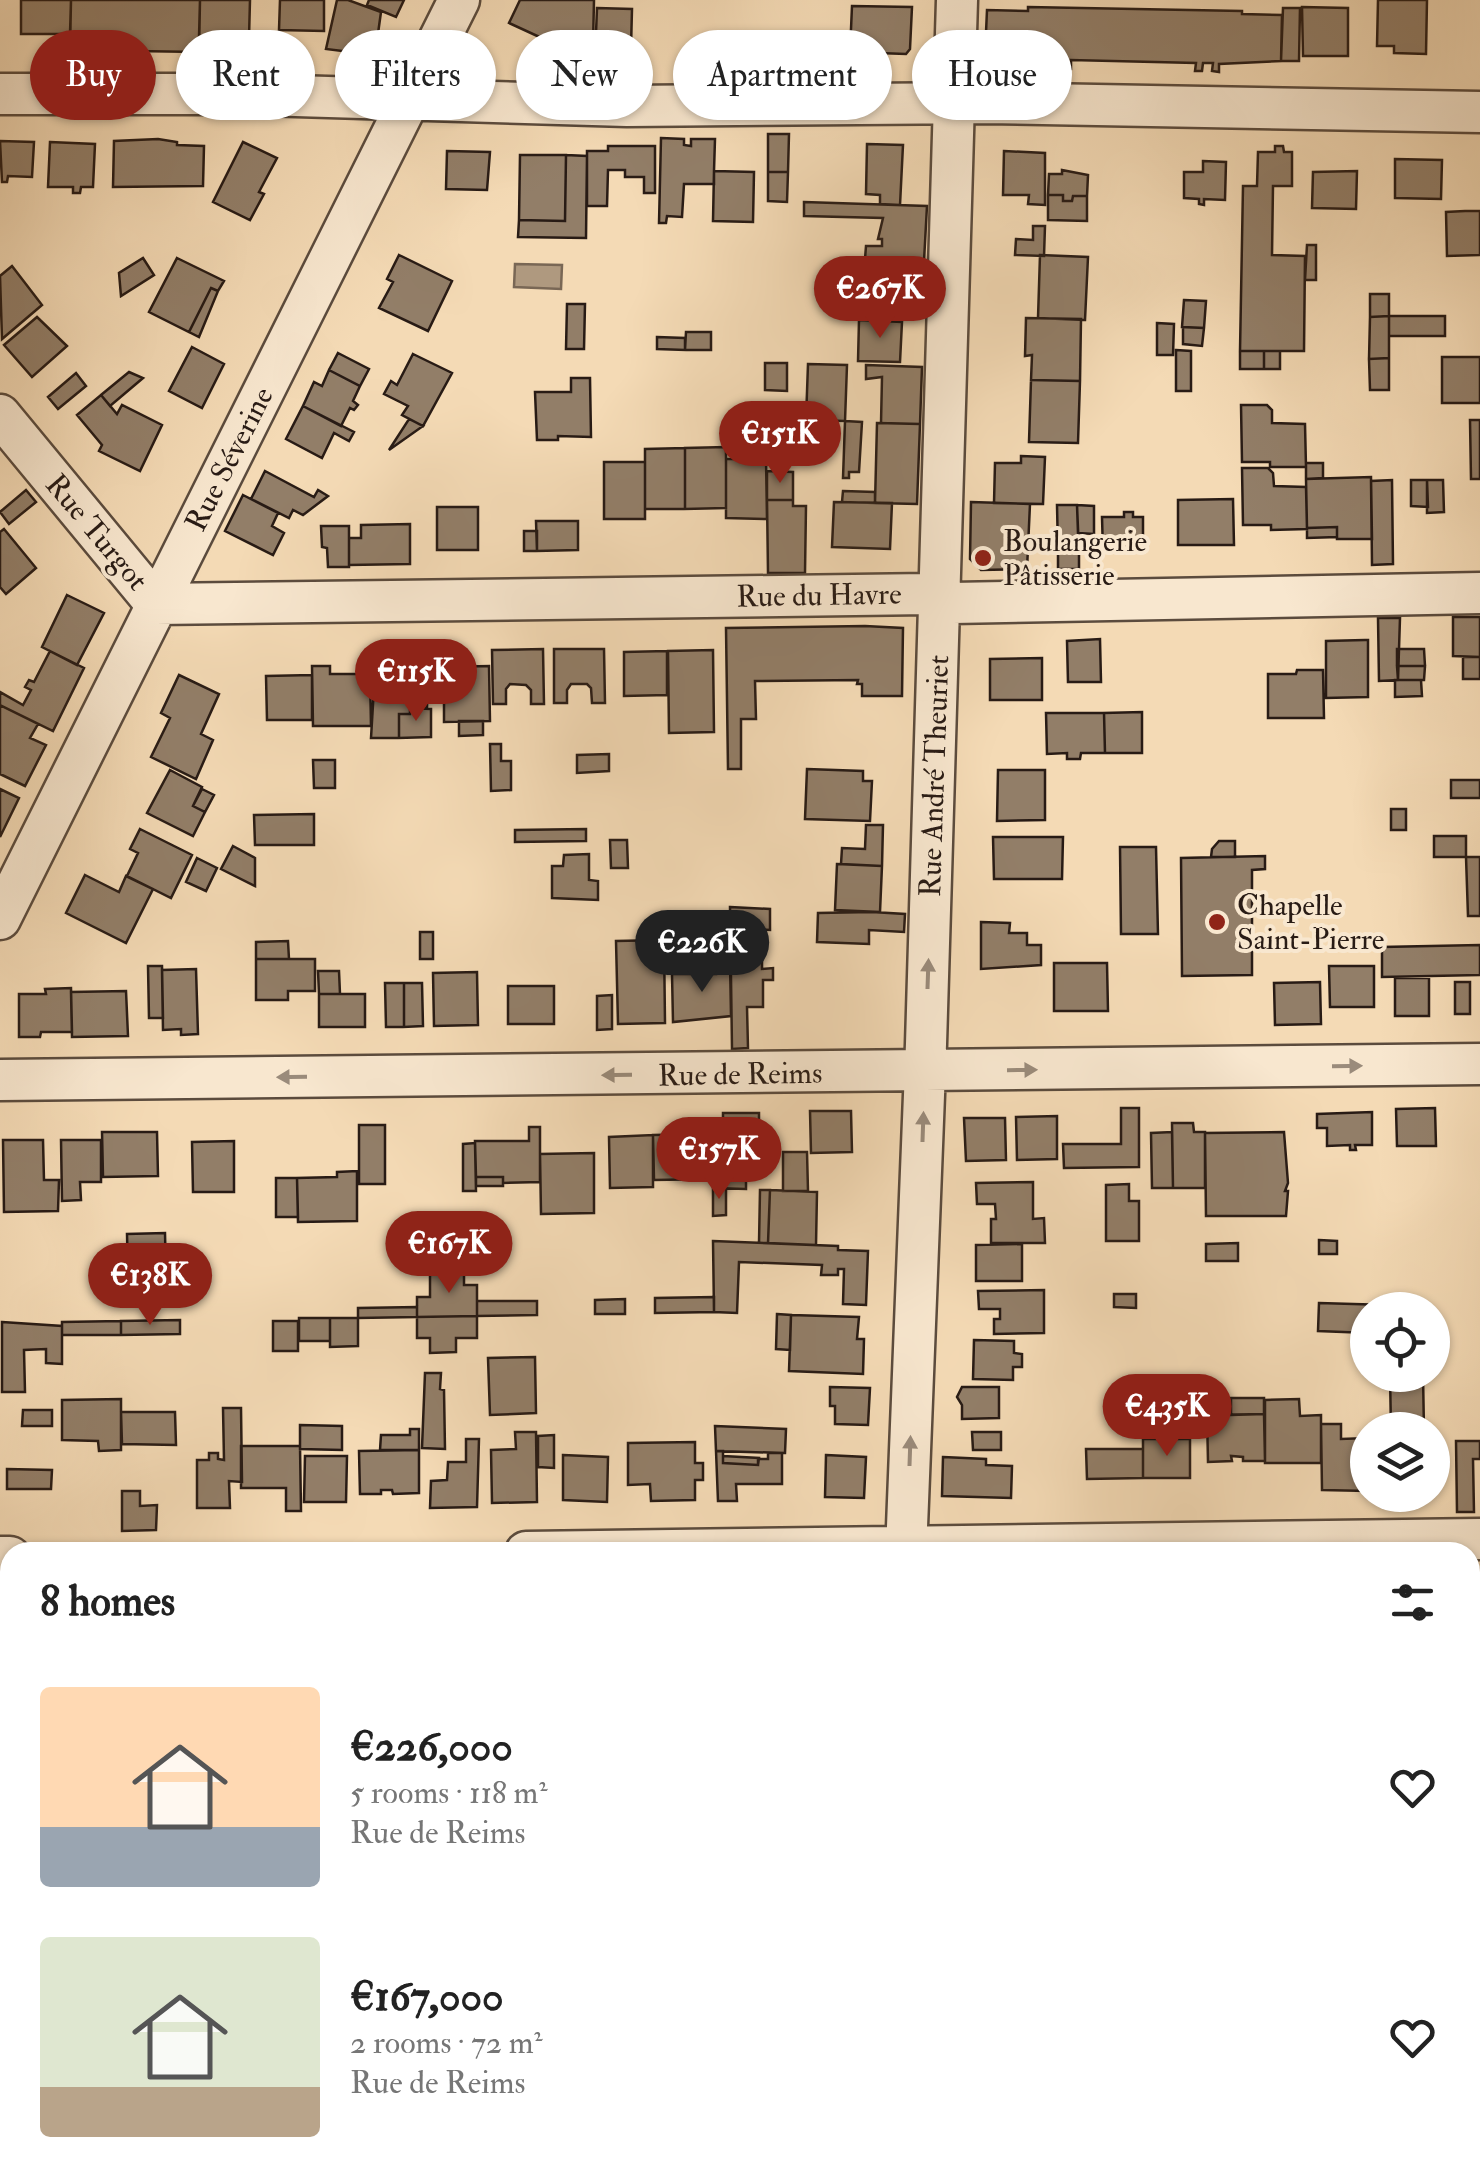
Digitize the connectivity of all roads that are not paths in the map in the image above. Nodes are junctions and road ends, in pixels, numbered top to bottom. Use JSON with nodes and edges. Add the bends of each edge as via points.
{"nodes":[{"id":1,"x":460,"y":0,"type":"edge"},
{"id":2,"x":958,"y":0,"type":"edge"},
{"id":3,"x":445,"y":30,"type":"edge"},
{"id":4,"x":957,"y":30,"type":"edge"},
{"id":5,"x":0,"y":94,"type":"edge"},
{"id":6,"x":335,"y":97,"type":"edge"},
{"id":7,"x":496,"y":101,"type":"edge"},
{"id":8,"x":912,"y":104,"type":"edge"},
{"id":9,"x":1072,"y":106,"type":"edge"},
{"id":10,"x":1480,"y":112,"type":"edge"},
{"id":11,"x":401,"y":120,"type":"edge"},
{"id":12,"x":954,"y":120,"type":"edge"},
{"id":13,"x":0,"y":414,"type":"edge"},
{"id":14,"x":1480,"y":593,"type":"edge"},
{"id":15,"x":940,"y":598,"type":"junction"},
{"id":16,"x":156,"y":604,"type":"junction"},
{"id":17,"x":0,"y":919,"type":"edge"},
{"id":18,"x":1480,"y":1064,"type":"edge"},
{"id":19,"x":925,"y":1072,"type":"junction"},
{"id":20,"x":0,"y":1080,"type":"edge"},
{"id":21,"x":1480,"y":1539,"type":"edge"},
{"id":22,"x":906,"y":1542,"type":"edge"},
{"id":23,"x":1336,"y":1542,"type":"edge"}],
"edges":[{"from":1,"to":3,"type":"street","name":"Rue Séverine"},
{"from":2,"to":4,"type":"street","name":"Rue André Theuriet"},
{"from":5,"to":6,"type":"street"},
{"from":7,"to":8,"type":"street"},
{"from":9,"to":10,"type":"street"},
{"from":11,"to":16,"type":"street","name":"Rue Séverine"},
{"from":12,"to":15,"type":"street","name":"Rue André Theuriet"},
{"from":13,"to":16,"type":"street","name":"Rue Turgot"},
{"from":14,"to":15,"type":"street","name":"Rue du Havre","via":[[954,604]]},
{"from":15,"to":16,"type":"street","name":"Rue du Havre"},
{"from":19,"to":15,"type":"street","name":"Rue André Theuriet","one_way":true},
{"from":16,"to":17,"type":"street","name":"Rue Séverine"},
{"from":19,"to":18,"type":"street","name":"Rue de Reims","one_way":true},
{"from":19,"to":20,"type":"street","name":"Rue de Reims","one_way":true},
{"from":22,"to":19,"type":"street","name":"Rue André Theuriet","one_way":true},
{"from":21,"to":23,"type":"street"}]}
